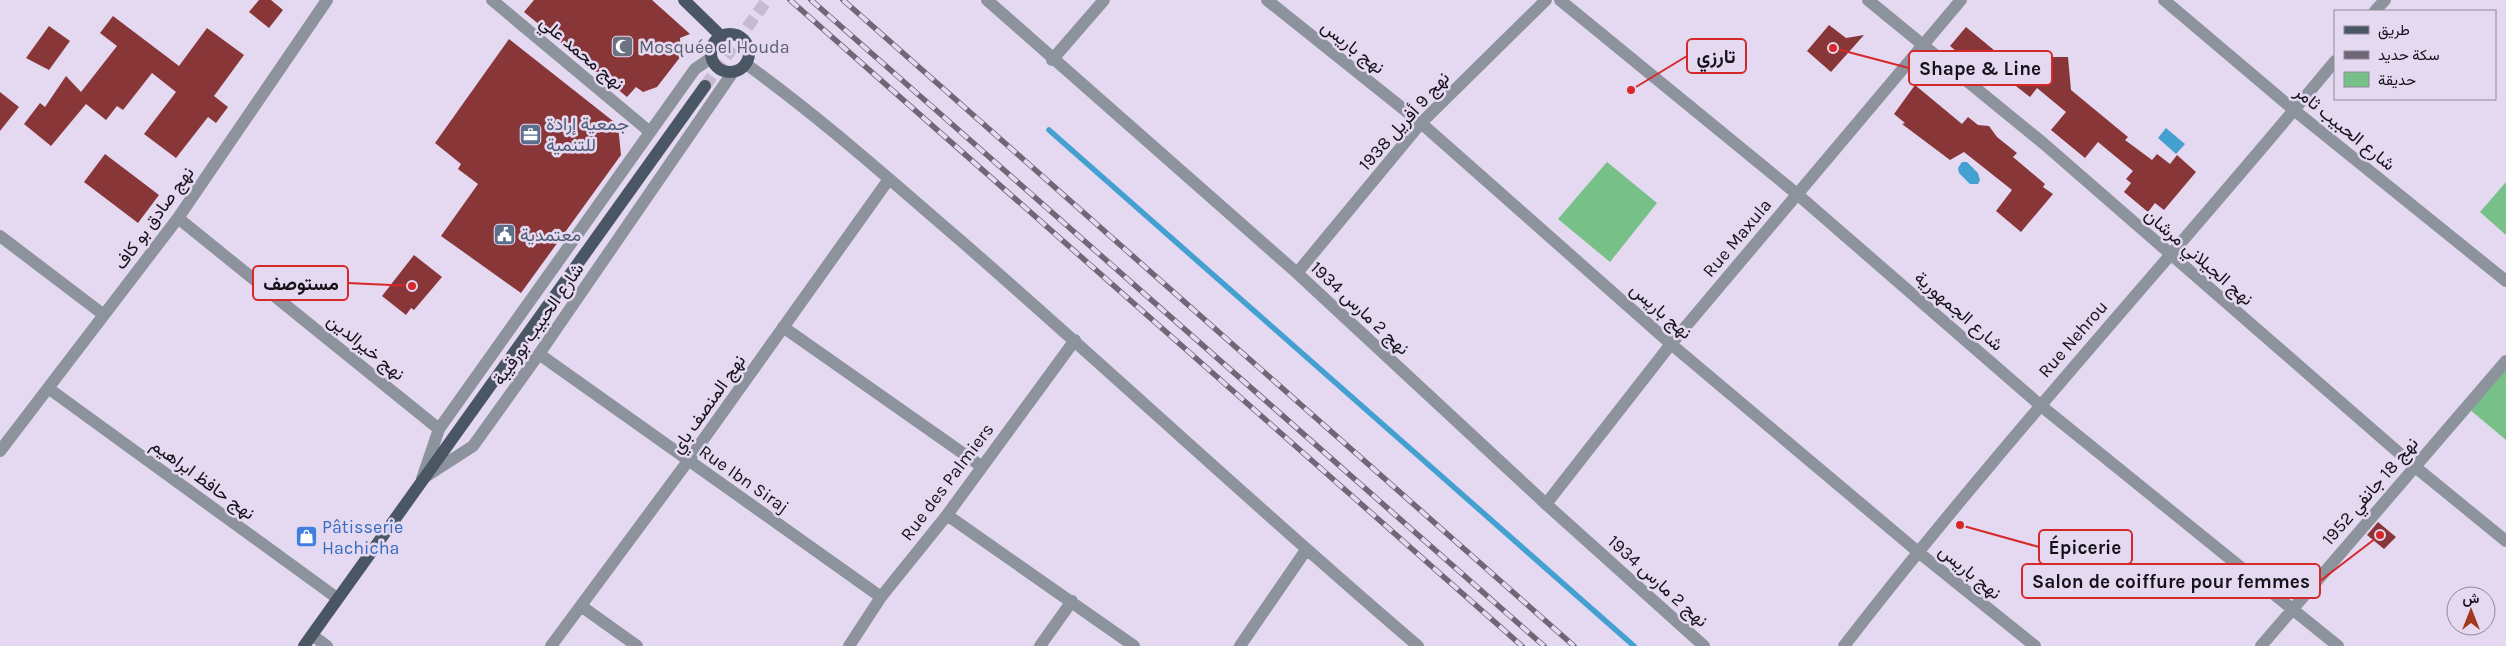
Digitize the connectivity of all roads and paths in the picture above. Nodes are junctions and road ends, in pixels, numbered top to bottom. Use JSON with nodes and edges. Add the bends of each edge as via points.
{"nodes":[{"id":1,"x":327,"y":0,"type":"edge"},
{"id":2,"x":492,"y":0,"type":"edge"},
{"id":3,"x":684,"y":0,"type":"edge"},
{"id":4,"x":986,"y":0,"type":"edge"},
{"id":5,"x":1104,"y":0,"type":"edge"},
{"id":6,"x":1267,"y":0,"type":"edge"},
{"id":7,"x":1546,"y":0,"type":"edge"},
{"id":8,"x":1560,"y":0,"type":"edge"},
{"id":9,"x":1868,"y":0,"type":"edge"},
{"id":10,"x":1961,"y":0,"type":"edge"},
{"id":11,"x":2164,"y":0,"type":"edge"},
{"id":12,"x":2385,"y":0,"type":"edge"},
{"id":13,"x":2376,"y":10,"type":"edge"},
{"id":14,"x":721,"y":36,"type":"junction"},
{"id":15,"x":1924,"y":45,"type":"junction"},
{"id":16,"x":711,"y":58,"type":"junction"},
{"id":17,"x":1052,"y":60,"type":"junction"},
{"id":18,"x":2334,"y":62,"type":"edge"},
{"id":19,"x":746,"y":64,"type":"junction"},
{"id":20,"x":734,"y":72,"type":"junction"},
{"id":21,"x":705,"y":86,"type":"tunnel mouth"},
{"id":22,"x":2294,"y":110,"type":"junction"},
{"id":23,"x":1421,"y":123,"type":"junction"},
{"id":24,"x":650,"y":132,"type":"junction"},
{"id":25,"x":889,"y":179,"type":"junction"},
{"id":26,"x":1797,"y":194,"type":"junction"},
{"id":27,"x":178,"y":218,"type":"junction"},
{"id":28,"x":0,"y":236,"type":"edge"},
{"id":29,"x":2169,"y":255,"type":"junction"},
{"id":30,"x":1297,"y":273,"type":"junction"},
{"id":31,"x":2506,"y":281,"type":"edge"},
{"id":32,"x":104,"y":315,"type":"junction"},
{"id":33,"x":783,"y":327,"type":"junction"},
{"id":34,"x":1075,"y":340,"type":"junction"},
{"id":35,"x":1672,"y":344,"type":"junction"},
{"id":36,"x":539,"y":354,"type":"junction"},
{"id":37,"x":2506,"y":361,"type":"edge"},
{"id":38,"x":48,"y":388,"type":"junction"},
{"id":39,"x":2040,"y":404,"type":"junction"},
{"id":40,"x":439,"y":429,"type":"junction"},
{"id":41,"x":0,"y":451,"type":"edge"},
{"id":42,"x":688,"y":461,"type":"junction"},
{"id":43,"x":981,"y":466,"type":"junction"},
{"id":44,"x":2414,"y":466,"type":"junction"},
{"id":45,"x":422,"y":479,"type":"junction"},
{"id":46,"x":1546,"y":504,"type":"junction"},
{"id":47,"x":947,"y":515,"type":"junction"},
{"id":48,"x":2506,"y":541,"type":"edge"},
{"id":49,"x":1306,"y":550,"type":"junction"},
{"id":50,"x":1917,"y":551,"type":"junction"},
{"id":51,"x":882,"y":597,"type":"junction"},
{"id":52,"x":337,"y":598,"type":"junction"},
{"id":53,"x":1072,"y":601,"type":"junction"},
{"id":54,"x":581,"y":606,"type":"junction"},
{"id":55,"x":2291,"y":608,"type":"junction"},
{"id":56,"x":312,"y":635,"type":"junction"},
{"id":57,"x":304,"y":646,"type":"edge"},
{"id":58,"x":327,"y":646,"type":"edge"},
{"id":59,"x":551,"y":646,"type":"edge"},
{"id":60,"x":637,"y":646,"type":"edge"},
{"id":61,"x":849,"y":646,"type":"edge"},
{"id":62,"x":1040,"y":646,"type":"edge"},
{"id":63,"x":1134,"y":646,"type":"edge"},
{"id":64,"x":1240,"y":646,"type":"edge"},
{"id":65,"x":1418,"y":646,"type":"edge"},
{"id":66,"x":1704,"y":646,"type":"edge"},
{"id":67,"x":1844,"y":646,"type":"edge"},
{"id":68,"x":2034,"y":646,"type":"edge"},
{"id":69,"x":2261,"y":646,"type":"edge"},
{"id":70,"x":2338,"y":646,"type":"edge"}],
"edges":[{"from":1,"to":27,"type":"street","name":"نهج صادق بو كاف"},
{"from":2,"to":24,"type":"street","name":"نهج محمد علي"},
{"from":3,"to":14,"type":"main road"},
{"from":4,"to":17,"type":"street","name":"نهج 2 مارس 1934"},
{"from":5,"to":17,"type":"street"},
{"from":6,"to":23,"type":"street","name":"نهج باريس"},
{"from":7,"to":23,"type":"street","name":"نهج 9 أفريل 1938"},
{"from":8,"to":26,"type":"street","name":"شارع الجمهورية"},
{"from":9,"to":15,"type":"street","name":"نهج الجيلاني مرشان"},
{"from":10,"to":15,"type":"street","name":"Rue Maxula"},
{"from":11,"to":22,"type":"street","name":"شارع الحبيب ثامر"},
{"from":12,"to":13,"type":"street"},
{"from":14,"to":16,"type":"main road","via":[[712,45]]},
{"from":14,"to":19,"type":"main road","via":[[734,34],[745,40],[750,52]]},
{"from":15,"to":26,"type":"street","name":"Rue Maxula"},
{"from":15,"to":29,"type":"street","name":"نهج الجيلاني مرشان","via":[[2043,143]]},
{"from":16,"to":20,"type":"main road","via":[[718,68]]},
{"from":16,"to":24,"type":"street","name":"شارع الحبيب بورقيبة","via":[[695,69]]},
{"from":17,"to":30,"type":"street","name":"نهج 2 مارس 1934"},
{"from":18,"to":22,"type":"street","name":"Rue Nehrou"},
{"from":19,"to":20,"type":"main road"},
{"from":19,"to":25,"type":"street","via":[[814,115]]},
{"from":20,"to":36,"type":"street","name":"شارع الحبيب بورقيبة"},
{"from":21,"to":45,"type":"main road","name":"شارع الحبيب بورقيبة"},
{"from":22,"to":29,"type":"street","name":"Rue Nehrou"},
{"from":22,"to":31,"type":"street","name":"شارع الحبيب ثامر"},
{"from":23,"to":30,"type":"street","name":"نهج 9 أفريل 1938"},
{"from":23,"to":35,"type":"street","name":"نهج باريس"},
{"from":24,"to":40,"type":"street","name":"شارع الحبيب بورقيبة"},
{"from":25,"to":33,"type":"street","name":"نهج المنصف باي"},
{"from":25,"to":34,"type":"street"},
{"from":26,"to":35,"type":"street","name":"Rue Maxula"},
{"from":26,"to":39,"type":"street","name":"شارع الجمهورية"},
{"from":27,"to":32,"type":"street","name":"نهج صادق بو كاف"},
{"from":27,"to":40,"type":"street","name":"نهج خيرالدين"},
{"from":28,"to":32,"type":"street"},
{"from":29,"to":39,"type":"street","name":"Rue Nehrou"},
{"from":29,"to":44,"type":"street","name":"نهج الجيلاني مرشان"},
{"from":30,"to":46,"type":"street","name":"نهج 2 مارس 1934"},
{"from":32,"to":38,"type":"street","name":"نهج صادق بو كاف"},
{"from":33,"to":42,"type":"street","name":"نهج المنصف باي"},
{"from":33,"to":43,"type":"street"},
{"from":34,"to":43,"type":"street","name":"Rue des Palmiers"},
{"from":34,"to":49,"type":"street"},
{"from":35,"to":46,"type":"street","name":"Rue Maxula"},
{"from":35,"to":50,"type":"street","name":"نهج باريس"},
{"from":36,"to":42,"type":"street","name":"Rue Ibn Siraj"},
{"from":36,"to":45,"type":"street","name":"شارع الحبيب بورقيبة","via":[[473,446]]},
{"from":37,"to":44,"type":"street","name":"نهج 18 جانفي 1952"},
{"from":38,"to":41,"type":"street","name":"نهج صادق بو كاف"},
{"from":38,"to":52,"type":"street","name":"نهج حافظ ابراهيم"},
{"from":39,"to":50,"type":"street","name":"Rue Nehrou"},
{"from":39,"to":55,"type":"street","name":"شارع الجمهورية"},
{"from":40,"to":45,"type":"street","name":"شارع الحبيب بورقيبة"},
{"from":42,"to":51,"type":"street","name":"Rue Ibn Siraj"},
{"from":42,"to":54,"type":"street","name":"نهج المنصف باي"},
{"from":43,"to":47,"type":"street","name":"Rue des Palmiers"},
{"from":44,"to":48,"type":"street","name":"نهج الجيلاني مرشان"},
{"from":44,"to":55,"type":"street","name":"نهج 18 جانفي 1952"},
{"from":45,"to":52,"type":"main road","name":"شارع الحبيب بورقيبة"},
{"from":46,"to":66,"type":"street","name":"نهج 2 مارس 1934"},
{"from":47,"to":51,"type":"street","name":"Rue des Palmiers"},
{"from":47,"to":53,"type":"street"},
{"from":49,"to":64,"type":"street"},
{"from":49,"to":65,"type":"street"},
{"from":50,"to":67,"type":"street","name":"Rue Nehrou"},
{"from":50,"to":68,"type":"street","name":"نهج باريس"},
{"from":51,"to":61,"type":"street","name":"Rue des Palmiers"},
{"from":52,"to":56,"type":"main road","name":"شارع الحبيب بورقيبة"},
{"from":53,"to":62,"type":"street"},
{"from":53,"to":63,"type":"street"},
{"from":54,"to":59,"type":"street","name":"نهج المنصف باي"},
{"from":54,"to":60,"type":"street"},
{"from":55,"to":69,"type":"street","name":"نهج 18 جانفي 1952"},
{"from":55,"to":70,"type":"street","name":"شارع الجمهورية"},
{"from":56,"to":57,"type":"main road","name":"شارع الحبيب بورقيبة"},
{"from":56,"to":58,"type":"street"}]}
